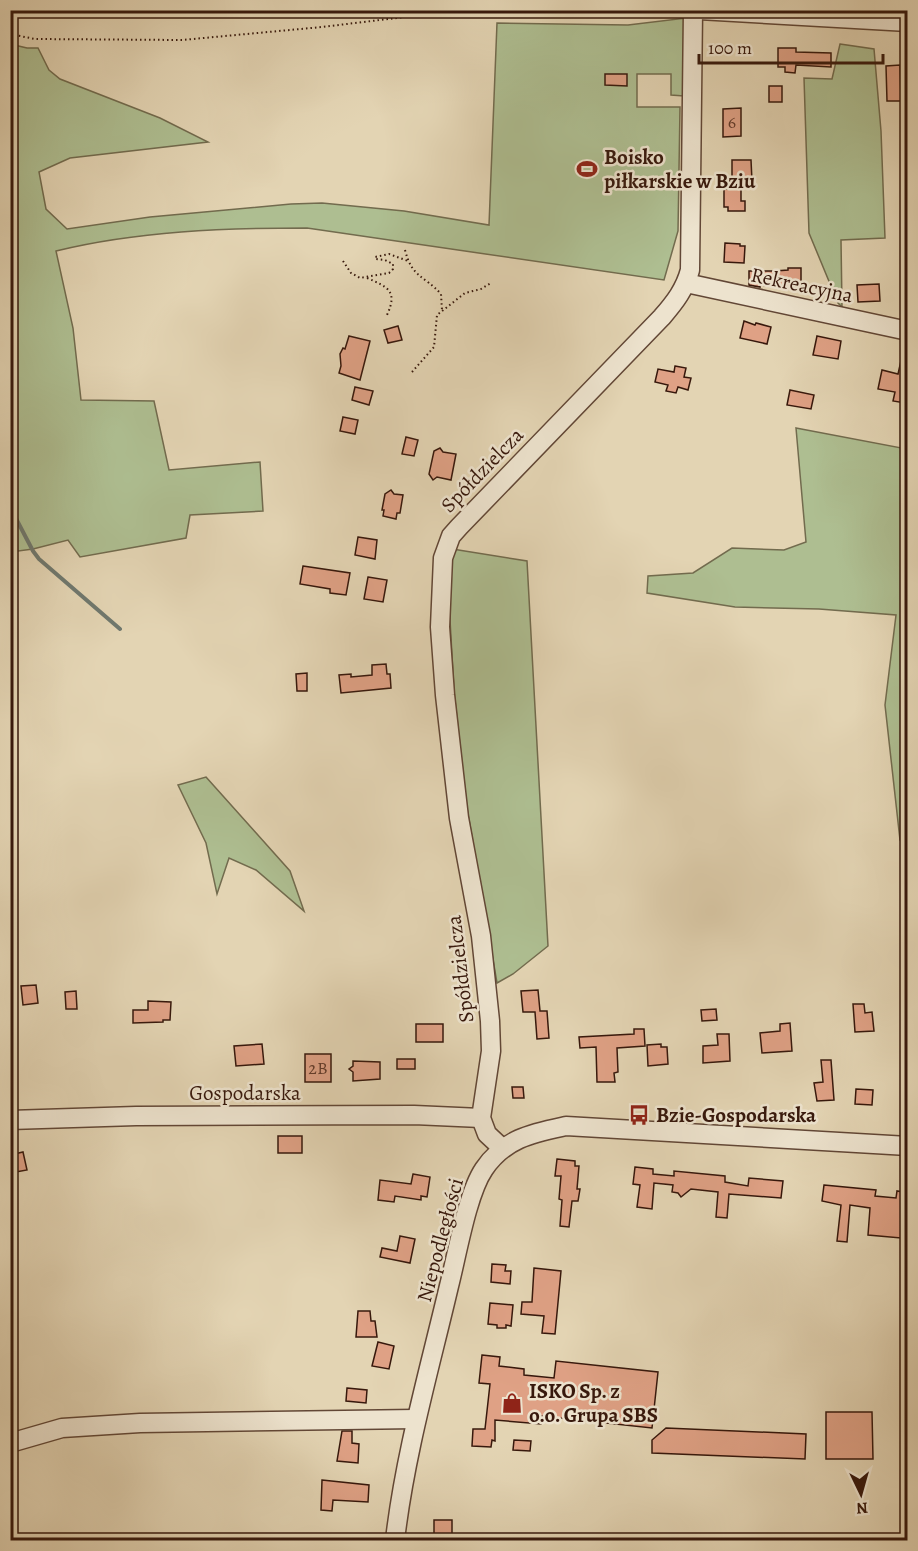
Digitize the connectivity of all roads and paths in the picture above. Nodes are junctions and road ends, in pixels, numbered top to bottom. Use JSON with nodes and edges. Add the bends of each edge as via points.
{"nodes":[{"id":1,"x":699,"y":10,"type":"edge"},
{"id":2,"x":686,"y":11,"type":"edge"},
{"id":3,"x":908,"y":22,"type":"edge"},
{"id":4,"x":10,"y":34,"type":"edge"},
{"id":5,"x":405,"y":250,"type":"dead end"},
{"id":6,"x":343,"y":261,"type":"dead end"},
{"id":7,"x":408,"y":261,"type":"junction"},
{"id":8,"x":367,"y":278,"type":"junction"},
{"id":9,"x":686,"y":283,"type":"junction"},
{"id":10,"x":491,"y":284,"type":"dead end"},
{"id":11,"x":442,"y":310,"type":"junction"},
{"id":12,"x":387,"y":315,"type":"dead end"},
{"id":13,"x":908,"y":331,"type":"edge"},
{"id":14,"x":412,"y":372,"type":"dead end"},
{"id":15,"x":481,"y":1118,"type":"junction"},
{"id":16,"x":10,"y":1120,"type":"edge"},
{"id":17,"x":908,"y":1146,"type":"edge"},
{"id":18,"x":502,"y":1148,"type":"junction"},
{"id":19,"x":416,"y":1419,"type":"junction"},
{"id":20,"x":10,"y":1443,"type":"edge"},
{"id":21,"x":395,"y":1540,"type":"edge"}],
"edges":[{"from":1,"to":3,"type":"street"},
{"from":2,"to":4,"type":"path","via":[[638,17],[438,13],[182,40],[35,39]]},
{"from":2,"to":9,"type":"street","name":"Spółdzielcza","via":[[690,270]]},
{"from":5,"to":7,"type":"path"},
{"from":6,"to":8,"type":"path","via":[[351,273]]},
{"from":7,"to":8,"type":"path","via":[[389,254],[375,257],[393,264],[393,269]]},
{"from":7,"to":11,"type":"path","via":[[441,294]]},
{"from":8,"to":12,"type":"path","via":[[392,294]]},
{"from":9,"to":13,"type":"street","name":"Rekreacyjna"},
{"from":9,"to":15,"type":"street","name":"Spółdzielcza","via":[[662,317],[451,536],[443,558],[440,627],[445,695],[490,1021],[491,1051]]},
{"from":10,"to":11,"type":"path","via":[[465,293]]},
{"from":11,"to":14,"type":"path","via":[[435,319],[434,346]]},
{"from":15,"to":16,"type":"street","name":"Gospodarska","via":[[136,1116]]},
{"from":15,"to":18,"type":"street","via":[[487,1134]]},
{"from":17,"to":18,"type":"street","name":"Niepodległości","via":[[566,1126],[533,1133]]},
{"from":18,"to":19,"type":"street","name":"Niepodległości","via":[[483,1170],[466,1215]]},
{"from":19,"to":20,"type":"street","via":[[129,1424],[62,1428]]},
{"from":19,"to":21,"type":"street","name":"Niepodległości"}]}
